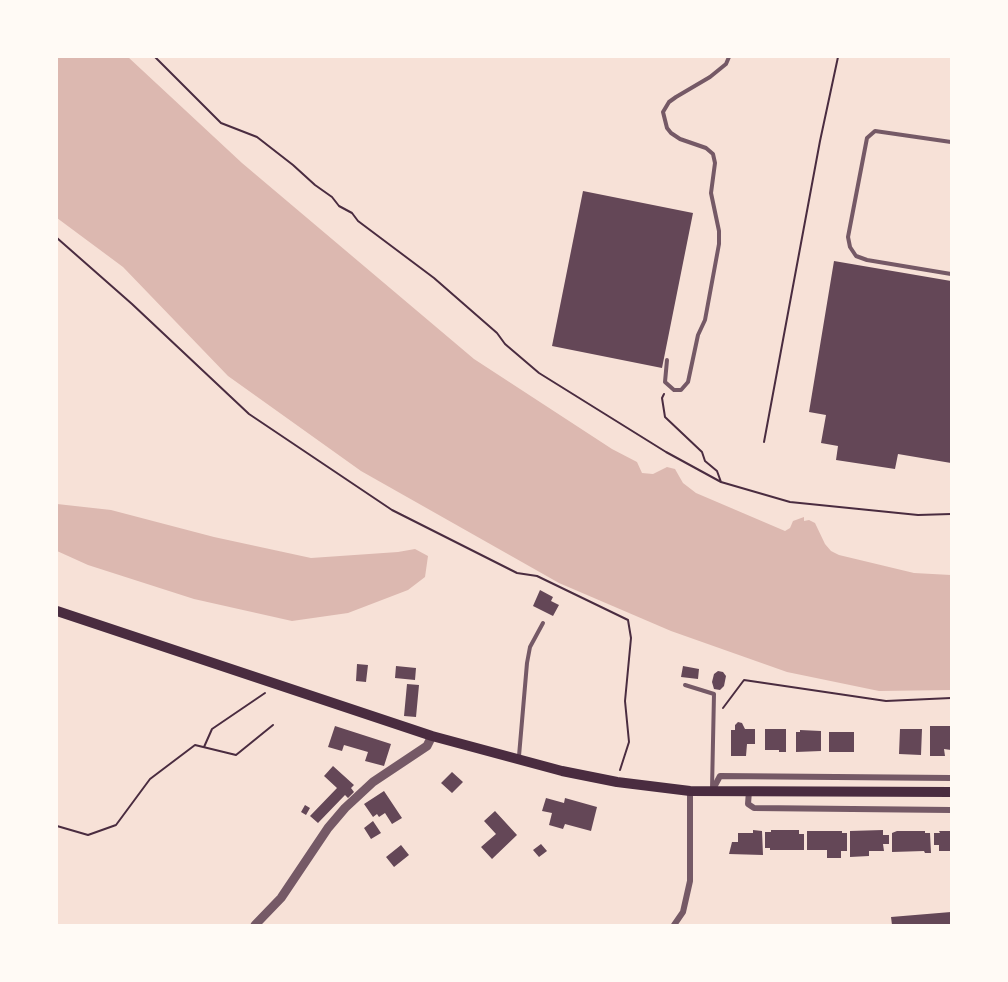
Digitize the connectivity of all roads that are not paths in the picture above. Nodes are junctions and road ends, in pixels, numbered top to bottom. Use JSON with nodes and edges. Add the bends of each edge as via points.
{"nodes":[{"id":1,"x":729,"y":57,"type":"edge"},
{"id":2,"x":951,"y":142,"type":"edge"},
{"id":3,"x":951,"y":274,"type":"edge"},
{"id":4,"x":667,"y":360,"type":"dead end"},
{"id":5,"x":57,"y":611,"type":"edge"},
{"id":6,"x":543,"y":623,"type":"dead end"},
{"id":7,"x":685,"y":685,"type":"dead end"},
{"id":8,"x":432,"y":736,"type":"junction"},
{"id":9,"x":518,"y":760,"type":"junction"},
{"id":10,"x":951,"y":778,"type":"edge"},
{"id":11,"x":690,"y":791,"type":"junction"},
{"id":12,"x":712,"y":791,"type":"junction"},
{"id":13,"x":749,"y":791,"type":"junction"},
{"id":14,"x":951,"y":792,"type":"edge"},
{"id":15,"x":951,"y":810,"type":"edge"},
{"id":16,"x":255,"y":925,"type":"edge"},
{"id":17,"x":674,"y":925,"type":"edge"}],
"edges":[{"from":1,"to":4,"type":"lane","via":[[710,77],[669,102],[663,112],[671,133],[713,154],[711,193],[719,231],[705,321],[688,382],[681,390],[674,390],[665,382]]},
{"from":2,"to":3,"type":"lane","via":[[875,131],[867,138],[848,237],[856,256],[867,260]]},
{"from":5,"to":8,"type":"main road"},
{"from":6,"to":9,"type":"lane","via":[[530,647],[527,663]]},
{"from":7,"to":12,"type":"lane","via":[[714,694]]},
{"from":8,"to":9,"type":"main road"},
{"from":8,"to":16,"type":"street","via":[[427,747],[373,782],[345,808],[281,898]]},
{"from":9,"to":11,"type":"main road","via":[[617,783]]},
{"from":10,"to":12,"type":"street","via":[[720,776]]},
{"from":11,"to":12,"type":"main road"},
{"from":11,"to":17,"type":"street","via":[[690,881],[683,912]]},
{"from":12,"to":13,"type":"main road"},
{"from":13,"to":14,"type":"main road"},
{"from":13,"to":15,"type":"street","via":[[748,804],[754,808]]}]}
